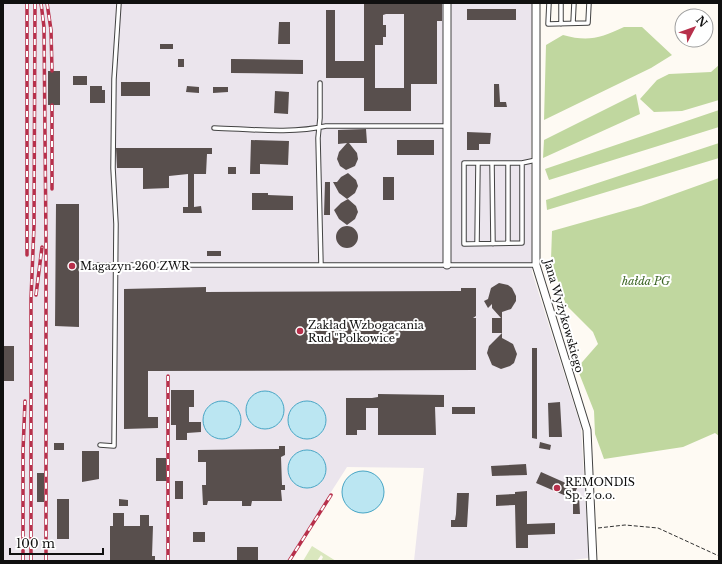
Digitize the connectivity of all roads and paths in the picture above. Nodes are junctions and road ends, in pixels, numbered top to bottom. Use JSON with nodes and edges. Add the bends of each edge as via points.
{"nodes":[{"id":1,"x":119,"y":3,"type":"edge"},
{"id":2,"x":447,"y":3,"type":"edge"},
{"id":3,"x":536,"y":3,"type":"edge"},
{"id":4,"x":549,"y":3,"type":"edge"},
{"id":5,"x":561,"y":3,"type":"edge"},
{"id":6,"x":574,"y":3,"type":"edge"},
{"id":7,"x":589,"y":3,"type":"edge"},
{"id":8,"x":573,"y":23,"type":"junction"},
{"id":9,"x":561,"y":24,"type":"junction"},
{"id":10,"x":320,"y":83,"type":"dead end"},
{"id":11,"x":447,"y":126,"type":"junction"},
{"id":12,"x":214,"y":128,"type":"dead end"},
{"id":13,"x":318,"y":128,"type":"junction"},
{"id":14,"x":536,"y":160,"type":"junction"},
{"id":15,"x":478,"y":163,"type":"junction"},
{"id":16,"x":492,"y":163,"type":"junction"},
{"id":17,"x":508,"y":163,"type":"junction"},
{"id":18,"x":522,"y":163,"type":"junction"},
{"id":19,"x":508,"y":243,"type":"junction"},
{"id":20,"x":478,"y":244,"type":"junction"},
{"id":21,"x":493,"y":244,"type":"junction"},
{"id":22,"x":88,"y":265,"type":"dead end"},
{"id":23,"x":115,"y":265,"type":"junction"},
{"id":24,"x":321,"y":265,"type":"junction"},
{"id":25,"x":447,"y":265,"type":"junction"},
{"id":26,"x":536,"y":265,"type":"junction"},
{"id":27,"x":100,"y":445,"type":"dead end"},
{"id":28,"x":592,"y":528,"type":"junction"},
{"id":29,"x":719,"y":556,"type":"edge"},
{"id":30,"x":594,"y":561,"type":"edge"}],
"edges":[{"from":1,"to":23,"type":"lane","via":[[114,79]]},
{"from":2,"to":11,"type":"street"},
{"from":3,"to":14,"type":"street","name":"Jana Wyżykowskiego"},
{"from":4,"to":9,"type":"lane","via":[[548,24]]},
{"from":5,"to":9,"type":"lane"},
{"from":6,"to":8,"type":"lane"},
{"from":7,"to":8,"type":"lane","via":[[588,23]]},
{"from":8,"to":9,"type":"lane"},
{"from":10,"to":13,"type":"lane"},
{"from":11,"to":13,"type":"lane"},
{"from":11,"to":25,"type":"street"},
{"from":12,"to":13,"type":"lane"},
{"from":13,"to":24,"type":"lane"},
{"from":14,"to":18,"type":"lane"},
{"from":14,"to":26,"type":"street","name":"Jana Wyżykowskiego"},
{"from":15,"to":16,"type":"lane"},
{"from":15,"to":20,"type":"lane"},
{"from":15,"to":20,"type":"lane","via":[[464,163],[464,244]]},
{"from":16,"to":17,"type":"lane"},
{"from":16,"to":21,"type":"lane"},
{"from":17,"to":18,"type":"lane"},
{"from":17,"to":19,"type":"lane"},
{"from":18,"to":19,"type":"lane","via":[[522,243]]},
{"from":19,"to":21,"type":"lane"},
{"from":20,"to":21,"type":"lane"},
{"from":22,"to":23,"type":"lane"},
{"from":23,"to":24,"type":"lane"},
{"from":23,"to":27,"type":"lane","via":[[114,446]]},
{"from":24,"to":25,"type":"lane"},
{"from":25,"to":26,"type":"lane"},
{"from":26,"to":28,"type":"street","name":"Jana Wyżykowskiego","via":[[587,430]]},
{"from":28,"to":29,"type":"path","via":[[625,525],[658,528]]},
{"from":28,"to":30,"type":"street","name":"Jana Wyżykowskiego"}]}
